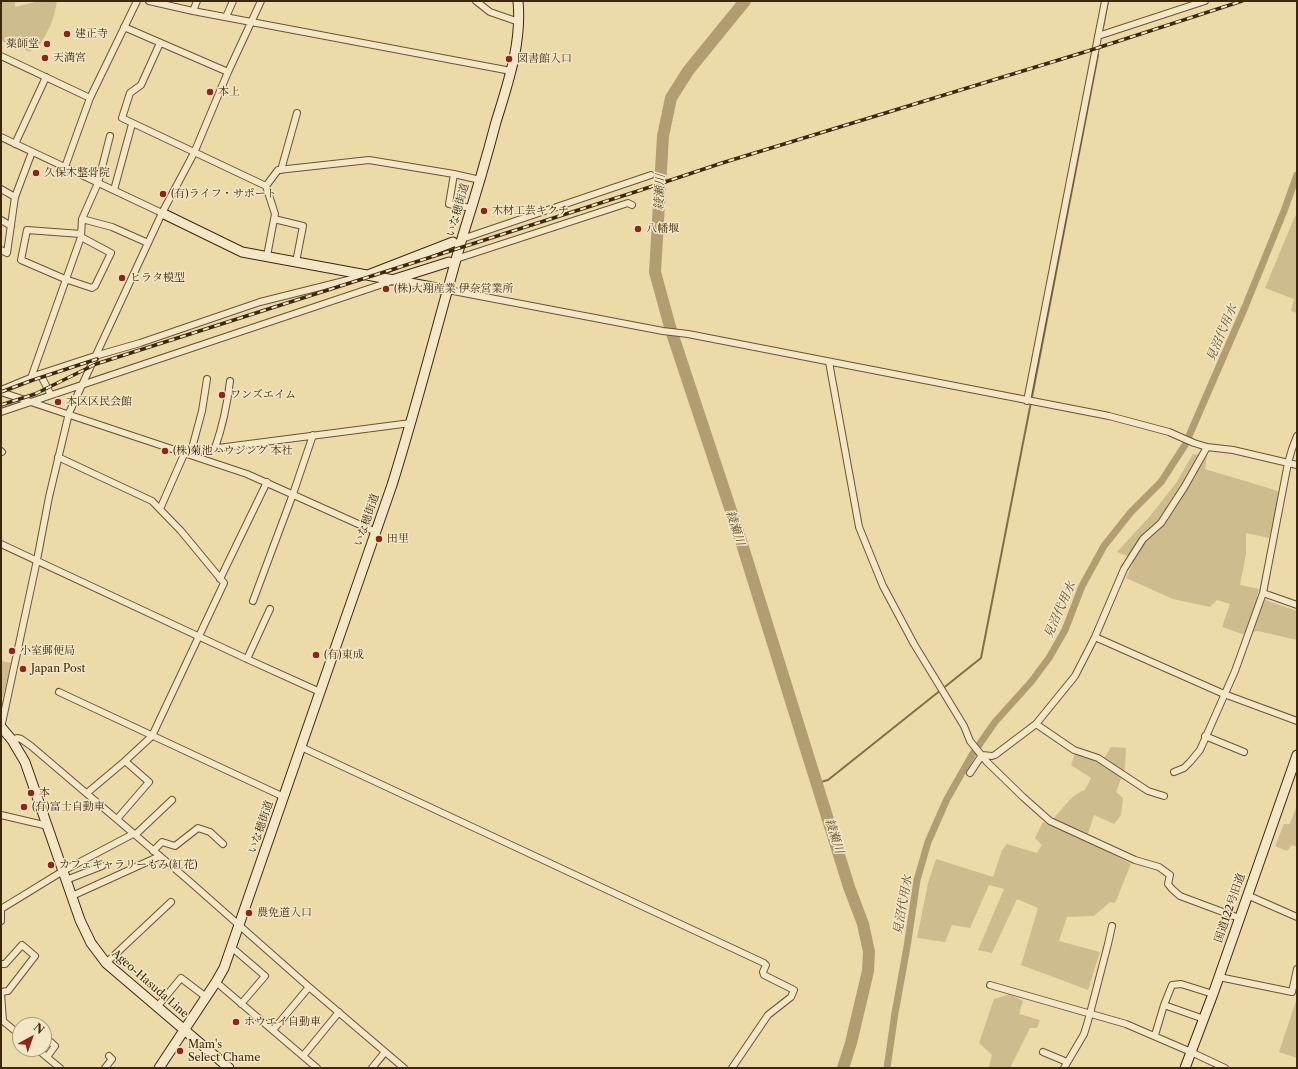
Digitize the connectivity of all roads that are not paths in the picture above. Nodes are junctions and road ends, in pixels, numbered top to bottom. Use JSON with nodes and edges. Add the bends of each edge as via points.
{"nodes":[{"id":1,"x":137,"y":1,"type":"edge"},
{"id":2,"x":149,"y":1,"type":"edge"},
{"id":3,"x":197,"y":1,"type":"edge"},
{"id":4,"x":233,"y":1,"type":"edge"},
{"id":5,"x":261,"y":1,"type":"edge"},
{"id":6,"x":476,"y":1,"type":"edge"},
{"id":7,"x":518,"y":1,"type":"edge"},
{"id":8,"x":1105,"y":1,"type":"edge"},
{"id":9,"x":1205,"y":1,"type":"edge"},
{"id":10,"x":193,"y":11,"type":"junction"},
{"id":11,"x":226,"y":17,"type":"junction"},
{"id":12,"x":252,"y":22,"type":"junction"},
{"id":13,"x":519,"y":22,"type":"junction"},
{"id":14,"x":124,"y":27,"type":"junction"},
{"id":15,"x":1098,"y":36,"type":"junction"},
{"id":16,"x":160,"y":43,"type":"junction"},
{"id":17,"x":1,"y":56,"type":"edge"},
{"id":18,"x":511,"y":71,"type":"junction"},
{"id":19,"x":228,"y":72,"type":"junction"},
{"id":20,"x":46,"y":77,"type":"junction"},
{"id":21,"x":90,"y":98,"type":"junction"},
{"id":22,"x":297,"y":113,"type":"dead end"},
{"id":23,"x":132,"y":124,"type":"junction"},
{"id":24,"x":110,"y":136,"type":"dead end"},
{"id":25,"x":1,"y":137,"type":"edge"},
{"id":26,"x":15,"y":144,"type":"junction"},
{"id":27,"x":32,"y":152,"type":"junction"},
{"id":28,"x":194,"y":153,"type":"junction"},
{"id":29,"x":65,"y":167,"type":"junction"},
{"id":30,"x":281,"y":170,"type":"junction"},
{"id":31,"x":454,"y":174,"type":"junction"},
{"id":32,"x":651,"y":175,"type":"dead end"},
{"id":33,"x":480,"y":180,"type":"junction"},
{"id":34,"x":98,"y":183,"type":"junction"},
{"id":35,"x":266,"y":186,"type":"junction"},
{"id":36,"x":1,"y":189,"type":"edge"},
{"id":37,"x":114,"y":190,"type":"junction"},
{"id":38,"x":15,"y":197,"type":"junction"},
{"id":39,"x":632,"y":205,"type":"dead end"},
{"id":40,"x":471,"y":208,"type":"junction"},
{"id":41,"x":162,"y":213,"type":"junction"},
{"id":42,"x":82,"y":219,"type":"junction"},
{"id":43,"x":274,"y":219,"type":"junction"},
{"id":44,"x":1,"y":220,"type":"edge"},
{"id":45,"x":11,"y":226,"type":"junction"},
{"id":46,"x":81,"y":235,"type":"junction"},
{"id":47,"x":458,"y":241,"type":"junction"},
{"id":48,"x":148,"y":243,"type":"junction"},
{"id":49,"x":1,"y":250,"type":"edge"},
{"id":50,"x":266,"y":256,"type":"junction"},
{"id":51,"x":452,"y":261,"type":"junction"},
{"id":52,"x":296,"y":262,"type":"junction"},
{"id":53,"x":368,"y":275,"type":"junction"},
{"id":54,"x":66,"y":278,"type":"junction"},
{"id":55,"x":394,"y":280,"type":"junction"},
{"id":56,"x":448,"y":290,"type":"junction"},
{"id":57,"x":95,"y":356,"type":"junction"},
{"id":58,"x":829,"y":362,"type":"junction"},
{"id":59,"x":40,"y":374,"type":"junction"},
{"id":60,"x":31,"y":378,"type":"junction"},
{"id":61,"x":207,"y":379,"type":"dead end"},
{"id":62,"x":230,"y":382,"type":"dead end"},
{"id":63,"x":81,"y":385,"type":"junction"},
{"id":64,"x":1,"y":391,"type":"edge"},
{"id":65,"x":51,"y":394,"type":"junction"},
{"id":66,"x":1027,"y":401,"type":"junction"},
{"id":67,"x":32,"y":402,"type":"junction"},
{"id":68,"x":1,"y":412,"type":"edge"},
{"id":69,"x":68,"y":414,"type":"junction"},
{"id":70,"x":411,"y":423,"type":"junction"},
{"id":71,"x":313,"y":435,"type":"junction"},
{"id":72,"x":1297,"y":436,"type":"edge"},
{"id":73,"x":1206,"y":447,"type":"junction"},
{"id":74,"x":215,"y":448,"type":"junction"},
{"id":75,"x":188,"y":452,"type":"junction"},
{"id":76,"x":58,"y":457,"type":"junction"},
{"id":77,"x":1288,"y":463,"type":"junction"},
{"id":78,"x":1297,"y":465,"type":"edge"},
{"id":79,"x":267,"y":482,"type":"junction"},
{"id":80,"x":293,"y":494,"type":"junction"},
{"id":81,"x":160,"y":509,"type":"junction"},
{"id":82,"x":376,"y":532,"type":"junction"},
{"id":83,"x":1,"y":544,"type":"edge"},
{"id":84,"x":37,"y":560,"type":"junction"},
{"id":85,"x":220,"y":578,"type":"junction"},
{"id":86,"x":1263,"y":593,"type":"junction"},
{"id":87,"x":253,"y":601,"type":"dead end"},
{"id":88,"x":1297,"y":605,"type":"edge"},
{"id":89,"x":270,"y":609,"type":"dead end"},
{"id":90,"x":199,"y":637,"type":"junction"},
{"id":91,"x":1095,"y":637,"type":"junction"},
{"id":92,"x":247,"y":659,"type":"junction"},
{"id":93,"x":59,"y":692,"type":"dead end"},
{"id":94,"x":320,"y":692,"type":"junction"},
{"id":95,"x":1224,"y":694,"type":"junction"},
{"id":96,"x":1297,"y":721,"type":"edge"},
{"id":97,"x":1036,"y":724,"type":"junction"},
{"id":98,"x":1,"y":727,"type":"edge"},
{"id":99,"x":152,"y":736,"type":"junction"},
{"id":100,"x":1205,"y":736,"type":"junction"},
{"id":101,"x":12,"y":740,"type":"junction"},
{"id":102,"x":301,"y":747,"type":"junction"},
{"id":103,"x":1244,"y":752,"type":"dead end"},
{"id":104,"x":981,"y":753,"type":"junction"},
{"id":105,"x":1297,"y":755,"type":"edge"},
{"id":106,"x":125,"y":761,"type":"junction"},
{"id":107,"x":1174,"y":772,"type":"dead end"},
{"id":108,"x":970,"y":773,"type":"dead end"},
{"id":109,"x":87,"y":793,"type":"junction"},
{"id":110,"x":1164,"y":796,"type":"dead end"},
{"id":111,"x":284,"y":797,"type":"junction"},
{"id":112,"x":172,"y":800,"type":"dead end"},
{"id":113,"x":1,"y":815,"type":"edge"},
{"id":114,"x":117,"y":819,"type":"junction"},
{"id":115,"x":48,"y":826,"type":"junction"},
{"id":116,"x":134,"y":834,"type":"junction"},
{"id":117,"x":223,"y":844,"type":"dead end"},
{"id":118,"x":153,"y":851,"type":"junction"},
{"id":119,"x":160,"y":856,"type":"junction"},
{"id":120,"x":102,"y":866,"type":"dead end"},
{"id":121,"x":63,"y":871,"type":"junction"},
{"id":122,"x":66,"y":880,"type":"junction"},
{"id":123,"x":1247,"y":895,"type":"junction"},
{"id":124,"x":72,"y":896,"type":"junction"},
{"id":125,"x":171,"y":902,"type":"dead end"},
{"id":126,"x":1,"y":910,"type":"edge"},
{"id":127,"x":1297,"y":917,"type":"edge"},
{"id":128,"x":1239,"y":918,"type":"junction"},
{"id":129,"x":1,"y":922,"type":"edge"},
{"id":130,"x":239,"y":925,"type":"junction"},
{"id":131,"x":1112,"y":926,"type":"dead end"},
{"id":132,"x":230,"y":948,"type":"junction"},
{"id":133,"x":106,"y":963,"type":"junction"},
{"id":134,"x":1,"y":964,"type":"edge"},
{"id":135,"x":1297,"y":969,"type":"edge"},
{"id":136,"x":1219,"y":978,"type":"junction"},
{"id":137,"x":216,"y":982,"type":"junction"},
{"id":138,"x":990,"y":985,"type":"dead end"},
{"id":139,"x":309,"y":987,"type":"junction"},
{"id":140,"x":1,"y":993,"type":"edge"},
{"id":141,"x":1213,"y":994,"type":"junction"},
{"id":142,"x":206,"y":997,"type":"junction"},
{"id":143,"x":241,"y":1004,"type":"junction"},
{"id":144,"x":1164,"y":1005,"type":"junction"},
{"id":145,"x":157,"y":1007,"type":"junction"},
{"id":146,"x":339,"y":1012,"type":"junction"},
{"id":147,"x":1090,"y":1013,"type":"junction"},
{"id":148,"x":1204,"y":1019,"type":"junction"},
{"id":149,"x":12,"y":1028,"type":"edge"},
{"id":150,"x":184,"y":1030,"type":"junction"},
{"id":151,"x":273,"y":1030,"type":"junction"},
{"id":152,"x":1155,"y":1035,"type":"junction"},
{"id":153,"x":385,"y":1052,"type":"junction"},
{"id":154,"x":1043,"y":1052,"type":"dead end"},
{"id":155,"x":1191,"y":1052,"type":"junction"},
{"id":156,"x":109,"y":1056,"type":"dead end"},
{"id":157,"x":303,"y":1056,"type":"junction"},
{"id":158,"x":47,"y":1057,"type":"edge"},
{"id":159,"x":1066,"y":1065,"type":"edge"},
{"id":160,"x":60,"y":1068,"type":"edge"},
{"id":161,"x":105,"y":1068,"type":"edge"},
{"id":162,"x":159,"y":1068,"type":"edge"},
{"id":163,"x":229,"y":1068,"type":"edge"},
{"id":164,"x":317,"y":1068,"type":"edge"},
{"id":165,"x":372,"y":1068,"type":"edge"},
{"id":166,"x":404,"y":1068,"type":"edge"},
{"id":167,"x":732,"y":1068,"type":"edge"},
{"id":168,"x":1185,"y":1068,"type":"edge"},
{"id":169,"x":1225,"y":1068,"type":"edge"}],
"edges":[{"from":1,"to":14,"type":"street"},
{"from":2,"to":10,"type":"street"},
{"from":3,"to":10,"type":"street"},
{"from":4,"to":11,"type":"street"},
{"from":5,"to":12,"type":"street"},
{"from":6,"to":13,"type":"street","via":[[490,12]]},
{"from":7,"to":13,"type":"street","name":"いな穂街道"},
{"from":8,"to":15,"type":"street"},
{"from":9,"to":15,"type":"street"},
{"from":10,"to":11,"type":"street"},
{"from":11,"to":12,"type":"street"},
{"from":12,"to":18,"type":"street"},
{"from":12,"to":19,"type":"street"},
{"from":13,"to":18,"type":"street","name":"いな穂街道"},
{"from":14,"to":16,"type":"street"},
{"from":14,"to":21,"type":"street"},
{"from":15,"to":66,"type":"street"},
{"from":16,"to":19,"type":"street"},
{"from":16,"to":23,"type":"street","via":[[141,85],[130,93],[122,118]]},
{"from":17,"to":20,"type":"street"},
{"from":18,"to":33,"type":"street","name":"いな穂街道"},
{"from":19,"to":28,"type":"street"},
{"from":20,"to":21,"type":"street"},
{"from":20,"to":26,"type":"street"},
{"from":21,"to":29,"type":"street"},
{"from":22,"to":30,"type":"street"},
{"from":23,"to":28,"type":"street"},
{"from":23,"to":37,"type":"street"},
{"from":24,"to":34,"type":"street"},
{"from":25,"to":26,"type":"street"},
{"from":26,"to":27,"type":"street"},
{"from":27,"to":29,"type":"street"},
{"from":27,"to":38,"type":"street"},
{"from":28,"to":35,"type":"street"},
{"from":28,"to":41,"type":"street"},
{"from":29,"to":34,"type":"street"},
{"from":30,"to":31,"type":"street","via":[[369,160]]},
{"from":30,"to":35,"type":"street","via":[[278,170]]},
{"from":31,"to":33,"type":"street"},
{"from":31,"to":40,"type":"street","via":[[449,204]]},
{"from":32,"to":47,"type":"street"},
{"from":33,"to":40,"type":"street","name":"いな穂街道"},
{"from":34,"to":37,"type":"street"},
{"from":34,"to":42,"type":"street"},
{"from":35,"to":43,"type":"street","via":[[275,214]]},
{"from":36,"to":38,"type":"street"},
{"from":37,"to":41,"type":"street"},
{"from":38,"to":45,"type":"street"},
{"from":39,"to":51,"type":"street","via":[[628,203]]},
{"from":40,"to":47,"type":"street","name":"いな穂街道"},
{"from":41,"to":48,"type":"street"},
{"from":41,"to":50,"type":"street","via":[[242,252]]},
{"from":42,"to":46,"type":"street"},
{"from":42,"to":48,"type":"street","via":[[112,227]]},
{"from":43,"to":50,"type":"street"},
{"from":43,"to":52,"type":"street","via":[[303,226]]},
{"from":44,"to":45,"type":"street"},
{"from":45,"to":49,"type":"street","via":[[6,253]]},
{"from":46,"to":54,"type":"street"},
{"from":46,"to":54,"type":"street","via":[[111,253],[92,288]]},
{"from":46,"to":54,"type":"street","via":[[27,230],[22,260]]},
{"from":47,"to":51,"type":"street","name":"いな穂街道"},
{"from":47,"to":53,"type":"street"},
{"from":48,"to":57,"type":"street"},
{"from":50,"to":52,"type":"street"},
{"from":51,"to":55,"type":"street"},
{"from":51,"to":56,"type":"street","name":"いな穂街道"},
{"from":52,"to":53,"type":"street"},
{"from":53,"to":55,"type":"street"},
{"from":53,"to":57,"type":"street","via":[[260,302]]},
{"from":54,"to":60,"type":"street"},
{"from":55,"to":56,"type":"street"},
{"from":55,"to":63,"type":"street"},
{"from":56,"to":58,"type":"street"},
{"from":56,"to":70,"type":"street","name":"いな穂街道"},
{"from":57,"to":59,"type":"street"},
{"from":57,"to":63,"type":"street"},
{"from":58,"to":66,"type":"street"},
{"from":58,"to":104,"type":"street","via":[[859,527],[886,593],[974,746]]},
{"from":59,"to":60,"type":"street"},
{"from":59,"to":65,"type":"street"},
{"from":60,"to":64,"type":"street"},
{"from":61,"to":75,"type":"street","via":[[202,411]]},
{"from":62,"to":74,"type":"street","via":[[227,407]]},
{"from":63,"to":65,"type":"street"},
{"from":63,"to":69,"type":"street"},
{"from":64,"to":67,"type":"street"},
{"from":65,"to":67,"type":"street"},
{"from":66,"to":73,"type":"street","via":[[1109,416],[1169,432]]},
{"from":67,"to":68,"type":"street"},
{"from":67,"to":69,"type":"street"},
{"from":69,"to":75,"type":"street"},
{"from":69,"to":76,"type":"street"},
{"from":70,"to":71,"type":"street"},
{"from":70,"to":82,"type":"street","name":"いな穂街道"},
{"from":71,"to":74,"type":"street"},
{"from":71,"to":80,"type":"street"},
{"from":72,"to":77,"type":"street"},
{"from":73,"to":77,"type":"street","via":[[1233,450]]},
{"from":73,"to":91,"type":"street","via":[[1161,523],[1143,539],[1124,569]]},
{"from":74,"to":75,"type":"street"},
{"from":75,"to":79,"type":"street"},
{"from":75,"to":81,"type":"street"},
{"from":76,"to":81,"type":"street","via":[[152,501]]},
{"from":76,"to":84,"type":"street"},
{"from":77,"to":78,"type":"street"},
{"from":77,"to":86,"type":"street"},
{"from":79,"to":80,"type":"street"},
{"from":79,"to":85,"type":"street"},
{"from":80,"to":82,"type":"street"},
{"from":80,"to":87,"type":"street"},
{"from":81,"to":85,"type":"street"},
{"from":82,"to":94,"type":"street","name":"いな穂街道"},
{"from":83,"to":84,"type":"street"},
{"from":84,"to":90,"type":"street"},
{"from":84,"to":98,"type":"street"},
{"from":85,"to":90,"type":"street","via":[[224,583]]},
{"from":86,"to":88,"type":"street"},
{"from":86,"to":95,"type":"street"},
{"from":89,"to":92,"type":"street"},
{"from":90,"to":92,"type":"street"},
{"from":90,"to":99,"type":"street"},
{"from":91,"to":95,"type":"street"},
{"from":91,"to":97,"type":"street","via":[[1075,676]]},
{"from":92,"to":94,"type":"street"},
{"from":93,"to":99,"type":"street"},
{"from":94,"to":102,"type":"street","name":"いな穂街道"},
{"from":95,"to":96,"type":"street"},
{"from":95,"to":100,"type":"street"},
{"from":97,"to":104,"type":"street","via":[[995,755]]},
{"from":97,"to":110,"type":"street","via":[[1074,750],[1098,758],[1148,791]]},
{"from":98,"to":101,"type":"street","name":"Ageo-Hasuda Line"},
{"from":99,"to":106,"type":"street"},
{"from":99,"to":111,"type":"street"},
{"from":100,"to":103,"type":"street"},
{"from":100,"to":107,"type":"street","via":[[1200,750],[1190,762]]},
{"from":101,"to":109,"type":"street","via":[[21,739]]},
{"from":101,"to":115,"type":"street","name":"Ageo-Hasuda Line","via":[[25,762]]},
{"from":102,"to":111,"type":"street","name":"いな穂街道"},
{"from":102,"to":167,"type":"street","via":[[764,963],[764,975],[794,990],[790,997],[768,1015]]},
{"from":104,"to":108,"type":"street"},
{"from":104,"to":128,"type":"street","via":[[987,762],[1050,821],[1135,860],[1159,867],[1170,875],[1168,884],[1180,896]]},
{"from":105,"to":123,"type":"street","name":"国道122号旧道"},
{"from":106,"to":109,"type":"street"},
{"from":106,"to":114,"type":"street","via":[[148,782]]},
{"from":109,"to":114,"type":"street"},
{"from":111,"to":130,"type":"street","name":"いな穂街道"},
{"from":112,"to":116,"type":"street"},
{"from":113,"to":115,"type":"street"},
{"from":114,"to":116,"type":"street"},
{"from":115,"to":121,"type":"street","name":"Ageo-Hasuda Line"},
{"from":116,"to":118,"type":"street"},
{"from":116,"to":121,"type":"street"},
{"from":117,"to":118,"type":"street","via":[[210,832],[198,828],[175,846],[162,842]]},
{"from":118,"to":119,"type":"street"},
{"from":119,"to":124,"type":"street"},
{"from":119,"to":130,"type":"street"},
{"from":120,"to":122,"type":"street"},
{"from":121,"to":122,"type":"street","name":"Ageo-Hasuda Line"},
{"from":121,"to":126,"type":"street"},
{"from":122,"to":124,"type":"street","name":"Ageo-Hasuda Line"},
{"from":123,"to":127,"type":"street"},
{"from":123,"to":128,"type":"street","name":"国道122号旧道"},
{"from":124,"to":133,"type":"street","name":"Ageo-Hasuda Line","via":[[91,943]]},
{"from":125,"to":133,"type":"street"},
{"from":126,"to":129,"type":"street"},
{"from":128,"to":136,"type":"street","name":"国道122号旧道"},
{"from":130,"to":132,"type":"street","name":"いな穂街道"},
{"from":130,"to":139,"type":"street"},
{"from":131,"to":147,"type":"street"},
{"from":132,"to":137,"type":"street","name":"いな穂街道","via":[[224,968]]},
{"from":132,"to":143,"type":"street","via":[[265,976]]},
{"from":133,"to":145,"type":"street","name":"Ageo-Hasuda Line"},
{"from":134,"to":140,"type":"street","via":[[5,964],[22,944],[34,956],[8,991]]},
{"from":135,"to":136,"type":"street","via":[[1292,992]]},
{"from":136,"to":141,"type":"street","name":"国道122号旧道"},
{"from":137,"to":142,"type":"street","name":"いな穂街道"},
{"from":137,"to":143,"type":"street"},
{"from":138,"to":147,"type":"street"},
{"from":139,"to":146,"type":"street"},
{"from":139,"to":151,"type":"street"},
{"from":140,"to":149,"type":"street","via":[[4,1021]]},
{"from":141,"to":144,"type":"street","via":[[1181,984],[1172,985]]},
{"from":141,"to":148,"type":"street","name":"国道122号旧道"},
{"from":142,"to":145,"type":"street","via":[[182,978]]},
{"from":142,"to":150,"type":"street","name":"いな穂街道"},
{"from":143,"to":151,"type":"street"},
{"from":144,"to":148,"type":"street"},
{"from":144,"to":152,"type":"street"},
{"from":145,"to":150,"type":"street","name":"Ageo-Hasuda Line"},
{"from":146,"to":153,"type":"street"},
{"from":146,"to":157,"type":"street"},
{"from":147,"to":152,"type":"street"},
{"from":147,"to":159,"type":"street","via":[[1084,1034]]},
{"from":148,"to":155,"type":"street","name":"国道122号旧道"},
{"from":150,"to":162,"type":"street","name":"いな穂街道"},
{"from":150,"to":163,"type":"street","name":"Ageo-Hasuda Line"},
{"from":151,"to":157,"type":"street"},
{"from":152,"to":155,"type":"street"},
{"from":153,"to":165,"type":"street"},
{"from":153,"to":166,"type":"street"},
{"from":154,"to":159,"type":"street"},
{"from":155,"to":168,"type":"street","name":"国道122号旧道"},
{"from":155,"to":169,"type":"street"},
{"from":156,"to":161,"type":"street","via":[[112,1059]]},
{"from":157,"to":164,"type":"street"},
{"from":158,"to":160,"type":"street"}]}
